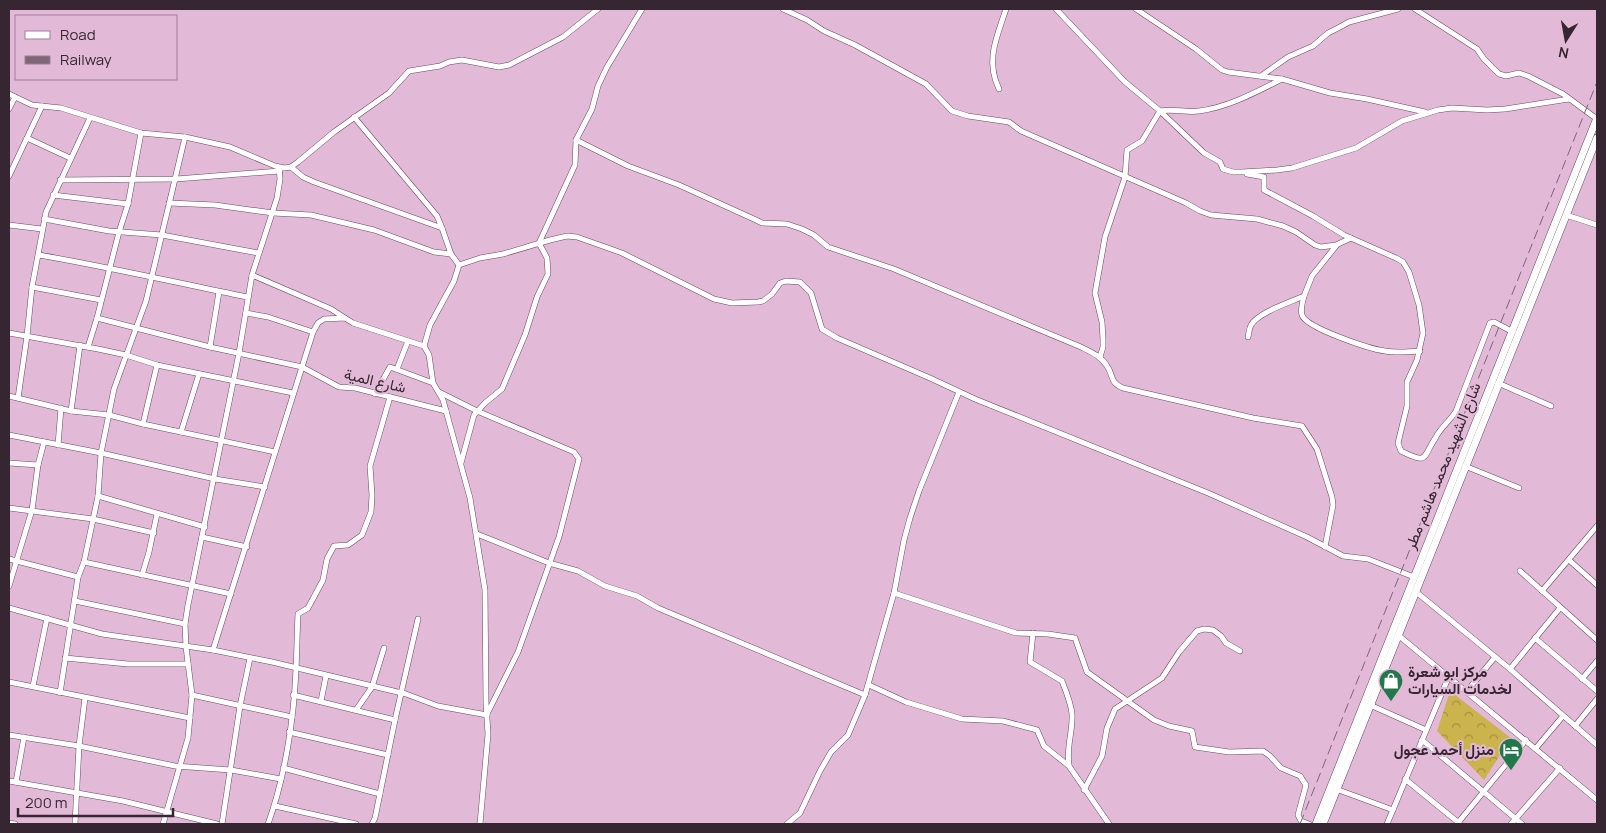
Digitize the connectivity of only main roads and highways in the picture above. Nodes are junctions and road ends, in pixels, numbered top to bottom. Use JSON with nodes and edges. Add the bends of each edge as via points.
{"nodes":[{"id":1,"x":1597,"y":119,"type":"edge"},
{"id":2,"x":1597,"y":138,"type":"edge"},
{"id":3,"x":1316,"y":824,"type":"edge"},
{"id":4,"x":1323,"y":824,"type":"edge"}],
"edges":[{"from":1,"to":3,"type":"main road","name":"شارع الشهيد محمد هاشم مطر"},
{"from":2,"to":4,"type":"main road","name":"شارع الشهيد محمد هاشم مطر"}]}
